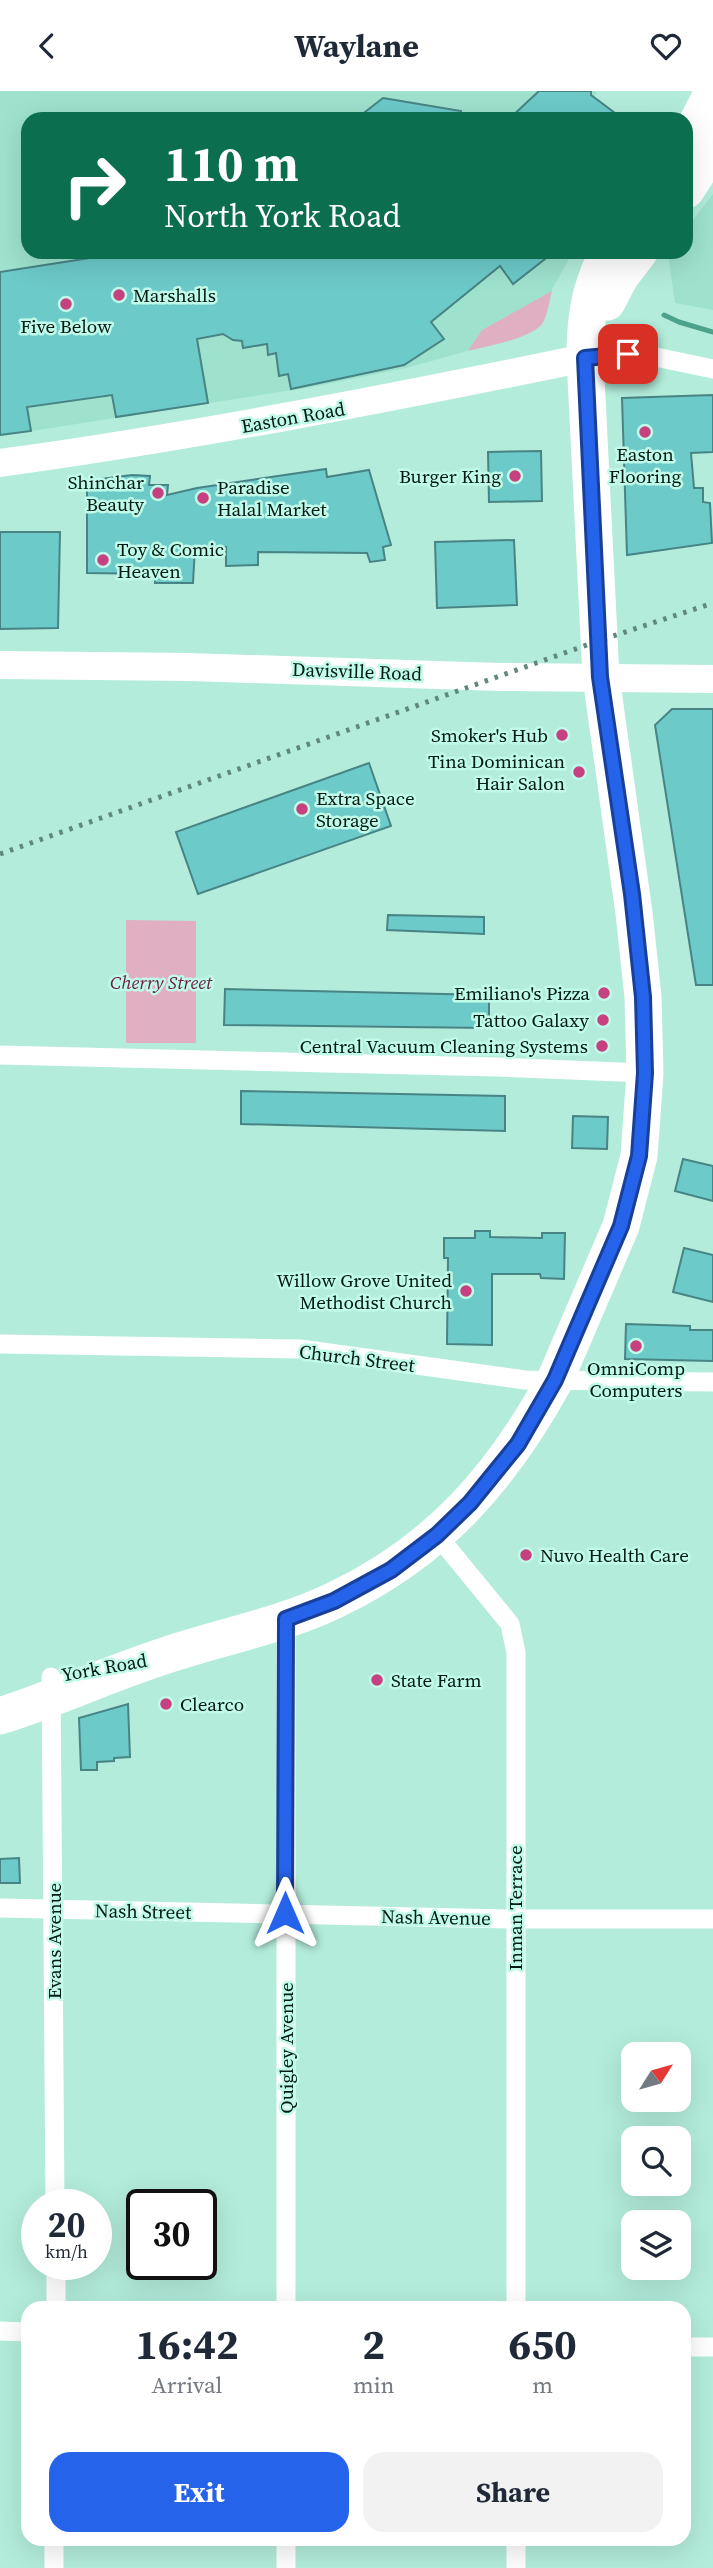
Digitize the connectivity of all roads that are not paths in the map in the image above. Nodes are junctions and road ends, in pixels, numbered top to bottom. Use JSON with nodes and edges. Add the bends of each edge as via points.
{"nodes":[{"id":1,"x":713,"y":92,"type":"edge"},
{"id":2,"x":699,"y":163,"type":"edge"},
{"id":3,"x":605,"y":259,"type":"edge"},
{"id":4,"x":634,"y":259,"type":"edge"},
{"id":5,"x":585,"y":358,"type":"junction"},
{"id":6,"x":713,"y":369,"type":"edge"},
{"id":7,"x":0,"y":463,"type":"edge"},
{"id":8,"x":0,"y":665,"type":"edge"},
{"id":9,"x":600,"y":677,"type":"junction"},
{"id":10,"x":713,"y":678,"type":"edge"},
{"id":11,"x":0,"y":1055,"type":"edge"},
{"id":12,"x":645,"y":1073,"type":"junction"},
{"id":13,"x":0,"y":1344,"type":"edge"},
{"id":14,"x":555,"y":1380,"type":"junction"},
{"id":15,"x":713,"y":1382,"type":"edge"},
{"id":16,"x":437,"y":1535,"type":"junction"},
{"id":17,"x":286,"y":1619,"type":"junction"},
{"id":18,"x":52,"y":1688,"type":"junction"},
{"id":19,"x":0,"y":1690,"type":"edge"},
{"id":20,"x":0,"y":1716,"type":"edge"},
{"id":21,"x":0,"y":1907,"type":"edge"},
{"id":22,"x":53,"y":1909,"type":"junction"},
{"id":23,"x":285,"y":1913,"type":"junction"},
{"id":24,"x":515,"y":1919,"type":"junction"},
{"id":25,"x":713,"y":1919,"type":"edge"},
{"id":26,"x":55,"y":2189,"type":"edge"},
{"id":27,"x":56,"y":2280,"type":"edge"},
{"id":28,"x":56,"y":2301,"type":"edge"},
{"id":29,"x":286,"y":2301,"type":"edge"},
{"id":30,"x":516,"y":2301,"type":"edge"},
{"id":31,"x":0,"y":2331,"type":"edge"},
{"id":32,"x":21,"y":2332,"type":"edge"},
{"id":33,"x":691,"y":2347,"type":"edge"},
{"id":34,"x":713,"y":2347,"type":"edge"},
{"id":35,"x":54,"y":2546,"type":"edge"},
{"id":36,"x":286,"y":2546,"type":"edge"},
{"id":37,"x":516,"y":2546,"type":"edge"},
{"id":38,"x":54,"y":2568,"type":"edge"},
{"id":39,"x":286,"y":2568,"type":"edge"},
{"id":40,"x":516,"y":2568,"type":"edge"}],
"edges":[{"from":1,"to":2,"type":"highway"},
{"from":3,"to":5,"type":"highway","via":[[591,290]]},
{"from":4,"to":5,"type":"highway","via":[[601,313]]},
{"from":5,"to":6,"type":"street","via":[[646,355]]},
{"from":5,"to":7,"type":"street","name":"Easton Road","via":[[247,425]]},
{"from":5,"to":9,"type":"highway"},
{"from":8,"to":9,"type":"street","name":"Davisville Road"},
{"from":9,"to":10,"type":"street","name":"Davisville Road"},
{"from":9,"to":12,"type":"highway","name":"York Road","via":[[632,894]]},
{"from":11,"to":12,"type":"street"},
{"from":12,"to":14,"type":"highway","name":"York Road","via":[[639,1156],[621,1226]]},
{"from":13,"to":14,"type":"street","name":"Church Street","via":[[300,1349],[525,1380]]},
{"from":14,"to":15,"type":"street","name":"Church Street"},
{"from":14,"to":16,"type":"highway","name":"York Road","via":[[518,1444]]},
{"from":16,"to":17,"type":"highway","name":"York Road","via":[[391,1570],[334,1601]]},
{"from":16,"to":24,"type":"street","name":"Inman Terrace","via":[[510,1624],[516,1653]]},
{"from":17,"to":18,"type":"highway","name":"York Road"},
{"from":17,"to":23,"type":"street","name":"Quigley Avenue"},
{"from":18,"to":19,"type":"highway","name":"York Road"},
{"from":18,"to":20,"type":"highway","name":"York Road"},
{"from":18,"to":22,"type":"street","name":"Evans Avenue"},
{"from":21,"to":22,"type":"street","name":"Nash Street"},
{"from":22,"to":23,"type":"street","name":"Nash Street"},
{"from":22,"to":26,"type":"street","name":"Evans Avenue"},
{"from":23,"to":24,"type":"street","name":"Nash Avenue"},
{"from":23,"to":29,"type":"street","name":"Quigley Avenue"},
{"from":24,"to":25,"type":"street","name":"Nash Avenue"},
{"from":24,"to":30,"type":"street","name":"Inman Terrace"},
{"from":27,"to":28,"type":"street"},
{"from":31,"to":32,"type":"street"},
{"from":33,"to":34,"type":"street"},
{"from":35,"to":38,"type":"street"},
{"from":36,"to":39,"type":"street"},
{"from":37,"to":40,"type":"street"}]}
